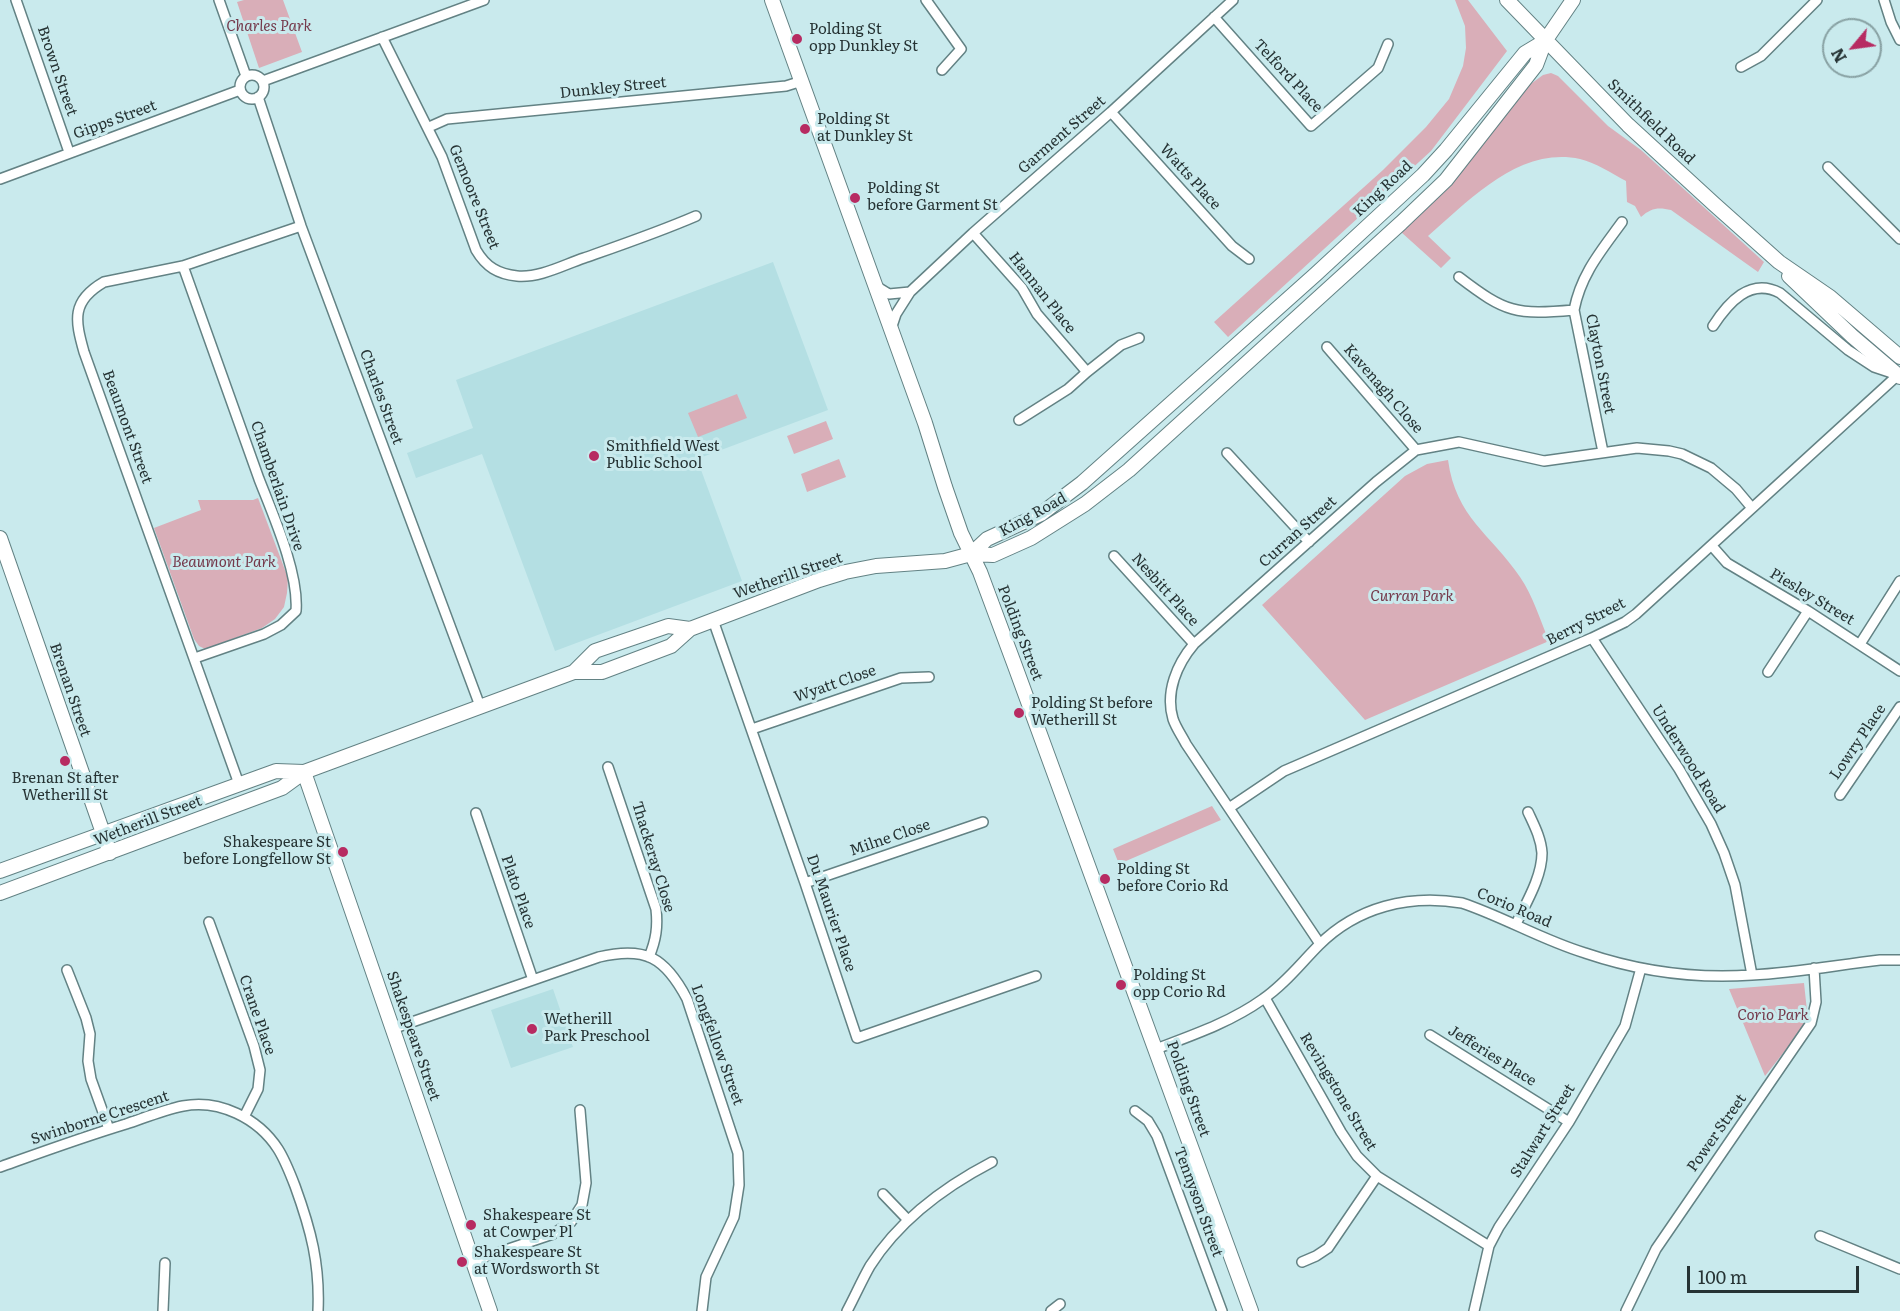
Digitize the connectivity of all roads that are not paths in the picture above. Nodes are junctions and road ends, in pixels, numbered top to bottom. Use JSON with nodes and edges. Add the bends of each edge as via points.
{"nodes":[{"id":1,"x":16,"y":0,"type":"edge"},
{"id":2,"x":219,"y":0,"type":"edge"},
{"id":3,"x":484,"y":0,"type":"edge"},
{"id":4,"x":772,"y":0,"type":"edge"},
{"id":5,"x":926,"y":0,"type":"edge"},
{"id":6,"x":1233,"y":0,"type":"edge"},
{"id":7,"x":1507,"y":0,"type":"edge"},
{"id":8,"x":1573,"y":0,"type":"edge"},
{"id":9,"x":1817,"y":0,"type":"edge"},
{"id":10,"x":1884,"y":0,"type":"edge"},
{"id":11,"x":1214,"y":17,"type":"junction"},
{"id":12,"x":382,"y":37,"type":"junction"},
{"id":13,"x":1900,"y":40,"type":"edge"},
{"id":14,"x":1545,"y":41,"type":"junction"},
{"id":15,"x":1388,"y":44,"type":"dead end"},
{"id":16,"x":1741,"y":67,"type":"dead end"},
{"id":17,"x":942,"y":70,"type":"dead end"},
{"id":18,"x":246,"y":76,"type":"junction"},
{"id":19,"x":263,"y":81,"type":"junction"},
{"id":20,"x":802,"y":81,"type":"junction"},
{"id":21,"x":240,"y":90,"type":"junction"},
{"id":22,"x":258,"y":97,"type":"junction"},
{"id":23,"x":1111,"y":112,"type":"junction"},
{"id":24,"x":429,"y":128,"type":"junction"},
{"id":25,"x":69,"y":152,"type":"junction"},
{"id":26,"x":1828,"y":167,"type":"dead end"},
{"id":27,"x":0,"y":179,"type":"edge"},
{"id":28,"x":696,"y":216,"type":"dead end"},
{"id":29,"x":1622,"y":222,"type":"dead end"},
{"id":30,"x":301,"y":226,"type":"junction"},
{"id":31,"x":973,"y":233,"type":"junction"},
{"id":32,"x":1900,"y":239,"type":"edge"},
{"id":33,"x":1249,"y":259,"type":"dead end"},
{"id":34,"x":1779,"y":262,"type":"junction"},
{"id":35,"x":183,"y":266,"type":"junction"},
{"id":36,"x":1459,"y":277,"type":"dead end"},
{"id":37,"x":1791,"y":278,"type":"junction"},
{"id":38,"x":875,"y":285,"type":"junction"},
{"id":39,"x":910,"y":291,"type":"junction"},
{"id":40,"x":1822,"y":291,"type":"junction"},
{"id":41,"x":1780,"y":293,"type":"junction"},
{"id":42,"x":1574,"y":310,"type":"junction"},
{"id":43,"x":1713,"y":326,"type":"dead end"},
{"id":44,"x":891,"y":330,"type":"junction"},
{"id":45,"x":1139,"y":338,"type":"dead end"},
{"id":46,"x":1327,"y":347,"type":"dead end"},
{"id":47,"x":1900,"y":357,"type":"edge"},
{"id":48,"x":1087,"y":372,"type":"junction"},
{"id":49,"x":1899,"y":376,"type":"edge"},
{"id":50,"x":1019,"y":420,"type":"dead end"},
{"id":51,"x":1416,"y":450,"type":"junction"},
{"id":52,"x":1603,"y":452,"type":"junction"},
{"id":53,"x":1227,"y":453,"type":"dead end"},
{"id":54,"x":1752,"y":508,"type":"junction"},
{"id":55,"x":0,"y":538,"type":"edge"},
{"id":56,"x":1309,"y":542,"type":"junction"},
{"id":57,"x":1712,"y":546,"type":"junction"},
{"id":58,"x":971,"y":554,"type":"junction"},
{"id":59,"x":1114,"y":556,"type":"dead end"},
{"id":60,"x":1900,"y":580,"type":"edge"},
{"id":61,"x":1808,"y":611,"type":"junction"},
{"id":62,"x":713,"y":620,"type":"junction"},
{"id":63,"x":690,"y":629,"type":"junction"},
{"id":64,"x":1592,"y":638,"type":"junction"},
{"id":65,"x":1194,"y":644,"type":"junction"},
{"id":66,"x":1860,"y":644,"type":"junction"},
{"id":67,"x":195,"y":658,"type":"junction"},
{"id":68,"x":1900,"y":670,"type":"edge"},
{"id":69,"x":574,"y":672,"type":"junction"},
{"id":70,"x":1768,"y":672,"type":"dead end"},
{"id":71,"x":929,"y":677,"type":"dead end"},
{"id":72,"x":480,"y":706,"type":"junction"},
{"id":73,"x":1900,"y":707,"type":"edge"},
{"id":74,"x":752,"y":729,"type":"junction"},
{"id":75,"x":608,"y":767,"type":"dead end"},
{"id":76,"x":304,"y":772,"type":"junction"},
{"id":77,"x":239,"y":784,"type":"junction"},
{"id":78,"x":1840,"y":795,"type":"dead end"},
{"id":79,"x":1230,"y":808,"type":"junction"},
{"id":80,"x":1528,"y":812,"type":"dead end"},
{"id":81,"x":476,"y":813,"type":"dead end"},
{"id":82,"x":983,"y":822,"type":"dead end"},
{"id":83,"x":103,"y":833,"type":"junction"},
{"id":84,"x":110,"y":853,"type":"junction"},
{"id":85,"x":0,"y":871,"type":"edge"},
{"id":86,"x":806,"y":883,"type":"junction"},
{"id":87,"x":0,"y":893,"type":"edge"},
{"id":88,"x":209,"y":922,"type":"dead end"},
{"id":89,"x":1516,"y":924,"type":"junction"},
{"id":90,"x":1320,"y":944,"type":"junction"},
{"id":91,"x":650,"y":957,"type":"junction"},
{"id":92,"x":1900,"y":960,"type":"edge"},
{"id":93,"x":1641,"y":968,"type":"junction"},
{"id":94,"x":1814,"y":968,"type":"junction"},
{"id":95,"x":67,"y":970,"type":"dead end"},
{"id":96,"x":1752,"y":975,"type":"junction"},
{"id":97,"x":1036,"y":976,"type":"dead end"},
{"id":98,"x":533,"y":980,"type":"junction"},
{"id":99,"x":1265,"y":998,"type":"junction"},
{"id":100,"x":392,"y":1029,"type":"junction"},
{"id":101,"x":1430,"y":1035,"type":"dead end"},
{"id":102,"x":1156,"y":1049,"type":"junction"},
{"id":103,"x":580,"y":1110,"type":"dead end"},
{"id":104,"x":1135,"y":1111,"type":"dead end"},
{"id":105,"x":244,"y":1117,"type":"junction"},
{"id":106,"x":1569,"y":1122,"type":"junction"},
{"id":107,"x":109,"y":1129,"type":"junction"},
{"id":108,"x":992,"y":1162,"type":"dead end"},
{"id":109,"x":0,"y":1167,"type":"edge"},
{"id":110,"x":1377,"y":1176,"type":"junction"},
{"id":111,"x":883,"y":1194,"type":"dead end"},
{"id":112,"x":908,"y":1220,"type":"junction"},
{"id":113,"x":1820,"y":1236,"type":"dead end"},
{"id":114,"x":1489,"y":1246,"type":"junction"},
{"id":115,"x":473,"y":1261,"type":"junction"},
{"id":116,"x":1302,"y":1262,"type":"dead end"},
{"id":117,"x":165,"y":1263,"type":"dead end"},
{"id":118,"x":1900,"y":1269,"type":"edge"},
{"id":119,"x":1060,"y":1304,"type":"dead end"},
{"id":120,"x":163,"y":1311,"type":"edge"},
{"id":121,"x":318,"y":1311,"type":"edge"},
{"id":122,"x":490,"y":1311,"type":"edge"},
{"id":123,"x":702,"y":1311,"type":"edge"},
{"id":124,"x":847,"y":1311,"type":"edge"},
{"id":125,"x":1052,"y":1311,"type":"edge"},
{"id":126,"x":1222,"y":1311,"type":"edge"},
{"id":127,"x":1251,"y":1311,"type":"edge"},
{"id":128,"x":1474,"y":1311,"type":"edge"},
{"id":129,"x":1626,"y":1311,"type":"edge"}],
"edges":[{"from":1,"to":25,"type":"street","name":"Brown Street"},
{"from":2,"to":18,"type":"street"},
{"from":3,"to":12,"type":"street"},
{"from":4,"to":20,"type":"main road","name":"Polding Street"},
{"from":5,"to":17,"type":"street","via":[[961,50]]},
{"from":6,"to":11,"type":"street","name":"Garment Street"},
{"from":7,"to":14,"type":"main road","name":"Smithfield Road"},
{"from":8,"to":14,"type":"main road","name":"King Road"},
{"from":9,"to":16,"type":"street","via":[[1761,56]]},
{"from":10,"to":13,"type":"street"},
{"from":11,"to":15,"type":"street","name":"Telford Place","via":[[1311,126],[1378,68]]},
{"from":11,"to":23,"type":"street","name":"Garment Street"},
{"from":12,"to":19,"type":"street"},
{"from":12,"to":24,"type":"street","name":"Gemoore Street"},
{"from":14,"to":34,"type":"main road","name":"Smithfield Road","via":[[1628,125]]},
{"from":14,"to":58,"type":"main road","name":"King Road","via":[[1525,53],[1423,175],[1316,274],[1082,483],[1041,514],[987,539]]},
{"from":14,"to":58,"type":"main road","name":"King Road","via":[[1536,65],[1446,180],[1128,470],[1085,504],[1031,538],[993,555]]},
{"from":18,"to":19,"type":"street","via":[[254,74]]},
{"from":18,"to":21,"type":"street","via":[[240,82]]},
{"from":19,"to":22,"type":"street","via":[[264,88]]},
{"from":20,"to":24,"type":"street","name":"Dunkley Street","via":[[786,86],[447,119]]},
{"from":20,"to":38,"type":"main road","name":"Polding Street"},
{"from":21,"to":22,"type":"street","via":[[247,98]]},
{"from":21,"to":25,"type":"street","name":"Gipps Street"},
{"from":22,"to":30,"type":"street","name":"Charles Street"},
{"from":23,"to":31,"type":"street","name":"Garment Street"},
{"from":23,"to":33,"type":"street","name":"Watts Place","via":[[1232,246]]},
{"from":24,"to":28,"type":"street","name":"Gemoore Street","via":[[476,250],[484,262],[507,274],[542,273]]},
{"from":25,"to":27,"type":"street","name":"Gipps Street"},
{"from":26,"to":32,"type":"street"},
{"from":29,"to":42,"type":"street","name":"Clayton Street","via":[[1588,270]]},
{"from":30,"to":35,"type":"street","name":"Beaumont Street"},
{"from":30,"to":72,"type":"street","name":"Charles Street"},
{"from":31,"to":39,"type":"street","name":"Garment Street"},
{"from":31,"to":48,"type":"street","name":"Hannan Place","via":[[1022,288],[1037,314]]},
{"from":34,"to":37,"type":"main road","name":"Smithfield Road"},
{"from":34,"to":40,"type":"main road","name":"Smithfield Road"},
{"from":35,"to":67,"type":"street","name":"Chamberlain Drive","via":[[274,519],[297,597],[296,611],[281,626]]},
{"from":35,"to":67,"type":"street","name":"Beaumont Street","via":[[104,282],[87,294],[77,319],[84,352]]},
{"from":36,"to":42,"type":"street","via":[[1488,299],[1515,310]]},
{"from":37,"to":41,"type":"street"},
{"from":37,"to":49,"type":"main road","name":"Smithfield Road"},
{"from":38,"to":39,"type":"street","via":[[889,294]]},
{"from":38,"to":44,"type":"main road","name":"Polding Street"},
{"from":39,"to":44,"type":"street","name":"Garment Street"},
{"from":40,"to":47,"type":"main road","name":"Smithfield Road"},
{"from":40,"to":49,"type":"main road","via":[[1843,317],[1894,362]]},
{"from":41,"to":43,"type":"street","via":[[1771,289],[1746,292],[1728,304]]},
{"from":41,"to":49,"type":"street","via":[[1848,350],[1874,367]]},
{"from":42,"to":52,"type":"street","name":"Clayton Street"},
{"from":44,"to":58,"type":"main road","name":"Polding Street"},
{"from":45,"to":48,"type":"street","via":[[1120,345]]},
{"from":46,"to":51,"type":"street","name":"Kavenagh Close"},
{"from":48,"to":50,"type":"street"},
{"from":49,"to":54,"type":"street","name":"Berry Street"},
{"from":51,"to":52,"type":"street","name":"Curran Street","via":[[1459,442],[1544,461]]},
{"from":51,"to":56,"type":"street","name":"Curran Street"},
{"from":52,"to":54,"type":"street","name":"Curran Street","via":[[1654,448],[1682,454],[1718,473]]},
{"from":53,"to":56,"type":"street"},
{"from":54,"to":57,"type":"street","name":"Berry Street"},
{"from":55,"to":83,"type":"main road","name":"Brenan Street"},
{"from":56,"to":65,"type":"street","name":"Curran Street"},
{"from":57,"to":61,"type":"street","name":"Piesley Street","via":[[1727,563]]},
{"from":57,"to":64,"type":"street","name":"Berry Street","via":[[1636,614]]},
{"from":58,"to":62,"type":"main road","name":"Wetherill Street","via":[[945,561],[845,572]]},
{"from":58,"to":102,"type":"main road","name":"Polding Street"},
{"from":59,"to":65,"type":"street","name":"Nesbitt Place"},
{"from":60,"to":66,"type":"street"},
{"from":61,"to":66,"type":"street","name":"Piesley Street"},
{"from":61,"to":70,"type":"street"},
{"from":62,"to":63,"type":"main road","name":"Wetherill Street"},
{"from":62,"to":74,"type":"street","name":"Du Maurier Place"},
{"from":63,"to":69,"type":"main road","name":"Wetherill Street","via":[[671,646],[602,672]]},
{"from":63,"to":69,"type":"main road","name":"Wetherill Street","via":[[668,626],[595,651]]},
{"from":64,"to":79,"type":"street","name":"Berry Street","via":[[1284,771]]},
{"from":64,"to":96,"type":"street","name":"Underwood Road","via":[[1711,824],[1735,885]]},
{"from":65,"to":79,"type":"street","name":"Curran Street","via":[[1175,675],[1171,707],[1186,744]]},
{"from":66,"to":68,"type":"street","name":"Piesley Street"},
{"from":67,"to":77,"type":"street","name":"Beaumont Street"},
{"from":69,"to":72,"type":"main road","name":"Wetherill Street"},
{"from":71,"to":74,"type":"street","name":"Wyatt Close","via":[[901,678]]},
{"from":72,"to":76,"type":"main road","name":"Wetherill Street"},
{"from":73,"to":78,"type":"street","name":"Lowry Place"},
{"from":74,"to":86,"type":"street","name":"Du Maurier Place"},
{"from":75,"to":91,"type":"street","name":"Thackeray Close","via":[[656,909],[658,925]]},
{"from":76,"to":77,"type":"main road","name":"Wetherill Street","via":[[276,771]]},
{"from":76,"to":84,"type":"main road","name":"Wetherill Street","via":[[282,788]]},
{"from":76,"to":100,"type":"main road","name":"Shakespeare Street"},
{"from":77,"to":83,"type":"main road","name":"Wetherill Street"},
{"from":79,"to":90,"type":"street","name":"Curran Street"},
{"from":80,"to":89,"type":"street","via":[[1542,854],[1537,877]]},
{"from":81,"to":98,"type":"street","name":"Plato Place"},
{"from":82,"to":86,"type":"street","name":"Milne Close"},
{"from":83,"to":84,"type":"main road","name":"Brenan Street"},
{"from":83,"to":85,"type":"main road","name":"Wetherill Street"},
{"from":84,"to":87,"type":"main road","name":"Wetherill Street"},
{"from":86,"to":97,"type":"street","name":"Du Maurier Place","via":[[857,1038]]},
{"from":88,"to":105,"type":"street","name":"Crane Place","via":[[260,1070],[258,1089]]},
{"from":89,"to":90,"type":"street","name":"Corio Road","via":[[1462,903],[1409,900],[1369,911]]},
{"from":89,"to":93,"type":"street","name":"Corio Road","via":[[1585,954]]},
{"from":90,"to":99,"type":"street","name":"Corio Road"},
{"from":91,"to":98,"type":"street","via":[[634,952],[617,953]]},
{"from":91,"to":123,"type":"street","name":"Longfellow Street","via":[[678,981],[687,999],[738,1153],[734,1217],[706,1277]]},
{"from":92,"to":94,"type":"street","name":"Corio Road"},
{"from":93,"to":96,"type":"street","name":"Corio Road","via":[[1698,976]]},
{"from":93,"to":106,"type":"street","name":"Stalwart Street","via":[[1625,1026]]},
{"from":94,"to":96,"type":"street","name":"Corio Road"},
{"from":94,"to":129,"type":"street","name":"Power Street","via":[[1816,1002],[1811,1023],[1656,1249]]},
{"from":95,"to":107,"type":"street","via":[[86,1017],[91,1080]]},
{"from":98,"to":100,"type":"street"},
{"from":99,"to":102,"type":"street","name":"Corio Road","via":[[1219,1024]]},
{"from":99,"to":110,"type":"street","name":"Revingstone Street","via":[[1344,1138]]},
{"from":100,"to":115,"type":"main road","name":"Shakespeare Street"},
{"from":101,"to":106,"type":"street","name":"Jefferies Place"},
{"from":102,"to":127,"type":"main road","name":"Polding Street"},
{"from":103,"to":115,"type":"street","via":[[586,1183],[582,1205],[571,1222],[553,1234]]},
{"from":104,"to":126,"type":"street","name":"Tennyson Street","via":[[1148,1121],[1157,1136]]},
{"from":105,"to":107,"type":"street","name":"Swinborne Crescent","via":[[224,1108],[183,1106]]},
{"from":105,"to":121,"type":"street","name":"Swinborne Crescent","via":[[276,1146],[287,1165],[316,1254]]},
{"from":106,"to":114,"type":"street","name":"Stalwart Street"},
{"from":107,"to":109,"type":"street","name":"Swinborne Crescent"},
{"from":108,"to":112,"type":"street","via":[[958,1180]]},
{"from":110,"to":114,"type":"street","name":"Revingstone Street"},
{"from":110,"to":116,"type":"street","via":[[1328,1248]]},
{"from":111,"to":112,"type":"street"},
{"from":112,"to":124,"type":"street","via":[[870,1266]]},
{"from":113,"to":118,"type":"street"},
{"from":114,"to":128,"type":"street","name":"Stalwart Street"},
{"from":115,"to":122,"type":"main road","name":"Shakespeare Street"},
{"from":117,"to":120,"type":"street"},
{"from":119,"to":125,"type":"street"}]}
